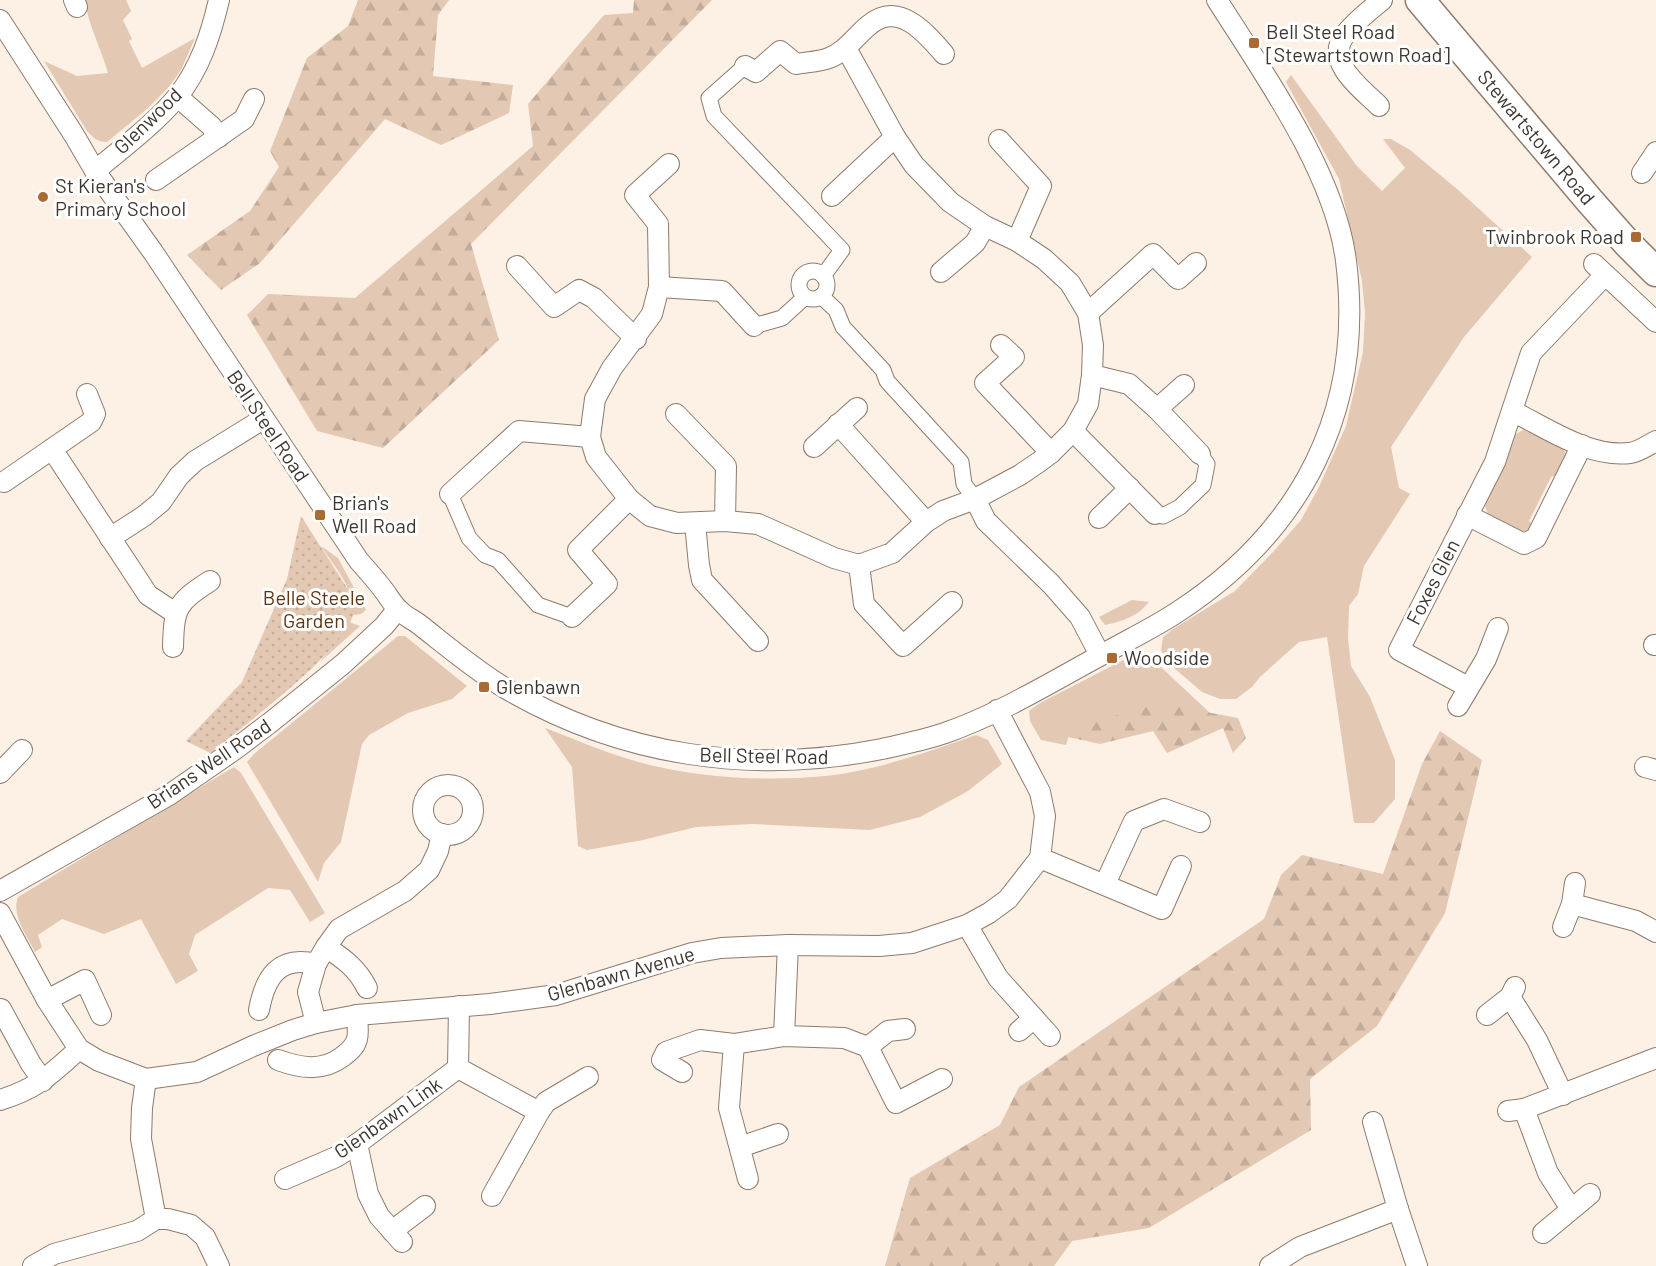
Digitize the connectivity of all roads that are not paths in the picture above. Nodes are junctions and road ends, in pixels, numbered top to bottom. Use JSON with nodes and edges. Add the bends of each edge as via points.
{"nodes":[{"id":1,"x":219,"y":0,"type":"edge"},
{"id":2,"x":1217,"y":0,"type":"edge"},
{"id":3,"x":1382,"y":0,"type":"edge"},
{"id":4,"x":1420,"y":0,"type":"edge"},
{"id":5,"x":888,"y":8,"type":"edge"},
{"id":6,"x":0,"y":20,"type":"edge"},
{"id":7,"x":846,"y":48,"type":"junction"},
{"id":8,"x":944,"y":54,"type":"dead end"},
{"id":9,"x":745,"y":66,"type":"joint"},
{"id":10,"x":178,"y":97,"type":"junction"},
{"id":11,"x":254,"y":99,"type":"dead end"},
{"id":12,"x":1379,"y":106,"type":"dead end"},
{"id":13,"x":219,"y":137,"type":"junction"},
{"id":14,"x":895,"y":137,"type":"junction"},
{"id":15,"x":999,"y":140,"type":"dead end"},
{"id":16,"x":1656,"y":152,"type":"edge"},
{"id":17,"x":669,"y":164,"type":"dead end"},
{"id":18,"x":95,"y":171,"type":"junction"},
{"id":19,"x":1642,"y":173,"type":"dead end"},
{"id":20,"x":156,"y":180,"type":"dead end"},
{"id":21,"x":832,"y":196,"type":"dead end"},
{"id":22,"x":985,"y":226,"type":"junction"},
{"id":23,"x":1017,"y":241,"type":"junction"},
{"id":24,"x":1196,"y":263,"type":"dead end"},
{"id":25,"x":517,"y":266,"type":"dead end"},
{"id":26,"x":941,"y":272,"type":"dead end"},
{"id":27,"x":1656,"y":272,"type":"edge"},
{"id":28,"x":823,"y":276,"type":"junction"},
{"id":29,"x":659,"y":287,"type":"junction"},
{"id":30,"x":821,"y":296,"type":"junction"},
{"id":31,"x":805,"y":297,"type":"junction"},
{"id":32,"x":1088,"y":313,"type":"junction"},
{"id":33,"x":1656,"y":322,"type":"edge"},
{"id":34,"x":754,"y":326,"type":"joint"},
{"id":35,"x":636,"y":339,"type":"junction"},
{"id":36,"x":1001,"y":345,"type":"dead end"},
{"id":37,"x":1092,"y":375,"type":"junction"},
{"id":38,"x":1184,"y":385,"type":"dead end"},
{"id":39,"x":87,"y":394,"type":"dead end"},
{"id":40,"x":857,"y":408,"type":"dead end"},
{"id":41,"x":1157,"y":409,"type":"junction"},
{"id":42,"x":1512,"y":411,"type":"junction"},
{"id":43,"x":676,"y":414,"type":"dead end"},
{"id":44,"x":263,"y":419,"type":"junction"},
{"id":45,"x":838,"y":424,"type":"junction"},
{"id":46,"x":1073,"y":431,"type":"junction"},
{"id":47,"x":590,"y":437,"type":"junction"},
{"id":48,"x":1656,"y":441,"type":"edge"},
{"id":49,"x":1582,"y":445,"type":"junction"},
{"id":50,"x":814,"y":447,"type":"dead end"},
{"id":51,"x":52,"y":449,"type":"junction"},
{"id":52,"x":1051,"y":453,"type":"junction"},
{"id":53,"x":1200,"y":454,"type":"joint"},
{"id":54,"x":4,"y":482,"type":"dead end"},
{"id":55,"x":1130,"y":488,"type":"junction"},
{"id":56,"x":450,"y":494,"type":"joint"},
{"id":57,"x":629,"y":499,"type":"junction"},
{"id":58,"x":975,"y":499,"type":"junction"},
{"id":59,"x":1155,"y":514,"type":"joint"},
{"id":60,"x":1467,"y":515,"type":"junction"},
{"id":61,"x":1099,"y":518,"type":"dead end"},
{"id":62,"x":725,"y":521,"type":"junction"},
{"id":63,"x":926,"y":522,"type":"junction"},
{"id":64,"x":695,"y":523,"type":"junction"},
{"id":65,"x":110,"y":538,"type":"junction"},
{"id":66,"x":858,"y":565,"type":"junction"},
{"id":67,"x":210,"y":581,"type":"dead end"},
{"id":68,"x":952,"y":602,"type":"dead end"},
{"id":69,"x":397,"y":610,"type":"junction"},
{"id":70,"x":175,"y":613,"type":"junction"},
{"id":71,"x":572,"y":617,"type":"joint"},
{"id":72,"x":1498,"y":628,"type":"dead end"},
{"id":73,"x":758,"y":641,"type":"dead end"},
{"id":74,"x":172,"y":647,"type":"dead end"},
{"id":75,"x":1100,"y":655,"type":"junction"},
{"id":76,"x":1468,"y":687,"type":"junction"},
{"id":77,"x":1458,"y":706,"type":"dead end"},
{"id":78,"x":997,"y":710,"type":"junction"},
{"id":79,"x":22,"y":750,"type":"dead end"},
{"id":80,"x":0,"y":773,"type":"edge"},
{"id":81,"x":1200,"y":822,"type":"dead end"},
{"id":82,"x":442,"y":834,"type":"dead end"},
{"id":83,"x":1040,"y":858,"type":"junction"},
{"id":84,"x":1181,"y":867,"type":"dead end"},
{"id":85,"x":1575,"y":883,"type":"dead end"},
{"id":86,"x":1105,"y":884,"type":"junction"},
{"id":87,"x":0,"y":891,"type":"edge"},
{"id":88,"x":1572,"y":904,"type":"junction"},
{"id":89,"x":0,"y":913,"type":"edge"},
{"id":90,"x":967,"y":925,"type":"junction"},
{"id":91,"x":1563,"y":927,"type":"dead end"},
{"id":92,"x":1656,"y":932,"type":"edge"},
{"id":93,"x":788,"y":945,"type":"junction"},
{"id":94,"x":321,"y":955,"type":"junction"},
{"id":95,"x":367,"y":988,"type":"dead end"},
{"id":96,"x":47,"y":1000,"type":"junction"},
{"id":97,"x":459,"y":1006,"type":"junction"},
{"id":98,"x":1,"y":1009,"type":"edge"},
{"id":99,"x":258,"y":1010,"type":"dead end"},
{"id":100,"x":357,"y":1014,"type":"junction"},
{"id":101,"x":101,"y":1015,"type":"dead end"},
{"id":102,"x":1487,"y":1015,"type":"dead end"},
{"id":103,"x":1034,"y":1018,"type":"junction"},
{"id":104,"x":316,"y":1023,"type":"junction"},
{"id":105,"x":905,"y":1029,"type":"dead end"},
{"id":106,"x":1019,"y":1031,"type":"dead end"},
{"id":107,"x":784,"y":1036,"type":"junction"},
{"id":108,"x":1050,"y":1036,"type":"dead end"},
{"id":109,"x":734,"y":1044,"type":"junction"},
{"id":110,"x":868,"y":1047,"type":"junction"},
{"id":111,"x":79,"y":1049,"type":"junction"},
{"id":112,"x":278,"y":1059,"type":"dead end"},
{"id":113,"x":1656,"y":1059,"type":"edge"},
{"id":114,"x":458,"y":1068,"type":"junction"},
{"id":115,"x":682,"y":1072,"type":"dead end"},
{"id":116,"x":588,"y":1077,"type":"dead end"},
{"id":117,"x":146,"y":1079,"type":"junction"},
{"id":118,"x":942,"y":1079,"type":"dead end"},
{"id":119,"x":43,"y":1081,"type":"junction"},
{"id":120,"x":1563,"y":1095,"type":"junction"},
{"id":121,"x":0,"y":1100,"type":"edge"},
{"id":122,"x":539,"y":1112,"type":"junction"},
{"id":123,"x":1370,"y":1119,"type":"dead end"},
{"id":124,"x":778,"y":1134,"type":"dead end"},
{"id":125,"x":357,"y":1144,"type":"junction"},
{"id":126,"x":740,"y":1147,"type":"junction"},
{"id":127,"x":285,"y":1179,"type":"dead end"},
{"id":128,"x":748,"y":1179,"type":"dead end"},
{"id":129,"x":1590,"y":1194,"type":"dead end"},
{"id":130,"x":492,"y":1196,"type":"dead end"},
{"id":131,"x":424,"y":1206,"type":"dead end"},
{"id":132,"x":1398,"y":1209,"type":"junction"},
{"id":133,"x":1571,"y":1209,"type":"junction"},
{"id":134,"x":156,"y":1219,"type":"junction"},
{"id":135,"x":1543,"y":1233,"type":"dead end"},
{"id":136,"x":77,"y":1257,"type":"edge"},
{"id":137,"x":33,"y":1266,"type":"edge"},
{"id":138,"x":219,"y":1266,"type":"edge"},
{"id":139,"x":1270,"y":1266,"type":"edge"},
{"id":140,"x":1417,"y":1266,"type":"edge"}],
"edges":[{"from":1,"to":10,"type":"street","name":"Glenwood","via":[[211,34]]},
{"from":2,"to":75,"type":"street","name":"Bell Steel Road","via":[[1281,103],[1326,191],[1346,258],[1350,309],[1344,381],[1317,460],[1305,484],[1267,536],[1216,584],[1183,608]]},
{"from":3,"to":12,"type":"street","via":[[1344,35],[1338,54],[1341,66]]},
{"from":4,"to":27,"type":"main road","name":"Stewartstown Road","via":[[1582,192]]},
{"from":5,"to":7,"type":"street"},
{"from":5,"to":8,"type":"street","via":[[912,20]]},
{"from":6,"to":18,"type":"street","name":"Bell Steel Road"},
{"from":7,"to":9,"type":"street","via":[[828,58],[796,64],[780,51],[756,72]]},
{"from":7,"to":14,"type":"street"},
{"from":9,"to":28,"type":"street","via":[[709,98],[714,116],[842,250]]},
{"from":10,"to":13,"type":"street"},
{"from":10,"to":18,"type":"street","name":"Glenwood"},
{"from":11,"to":13,"type":"street","via":[[244,119]]},
{"from":13,"to":20,"type":"street"},
{"from":14,"to":21,"type":"street"},
{"from":14,"to":22,"type":"street","via":[[914,165],[950,202]]},
{"from":15,"to":23,"type":"street","via":[[1041,186]]},
{"from":16,"to":19,"type":"street"},
{"from":17,"to":29,"type":"street","via":[[635,195],[658,224]]},
{"from":18,"to":44,"type":"street","name":"Bell Steel Road"},
{"from":22,"to":23,"type":"street"},
{"from":22,"to":26,"type":"street","via":[[975,243]]},
{"from":23,"to":32,"type":"street","via":[[1070,283]]},
{"from":24,"to":32,"type":"street","via":[[1178,279],[1153,254]]},
{"from":25,"to":35,"type":"street","via":[[554,307],[579,290],[594,298]]},
{"from":28,"to":30,"type":"street","via":[[826,288]]},
{"from":28,"to":31,"type":"street","via":[[815,271],[802,276],[799,285]]},
{"from":29,"to":34,"type":"street","via":[[722,291]]},
{"from":29,"to":35,"type":"street","via":[[652,314]]},
{"from":30,"to":31,"type":"street"},
{"from":30,"to":58,"type":"street","via":[[836,310],[843,327],[883,370],[886,381],[961,462],[964,484]]},
{"from":31,"to":34,"type":"street","via":[[782,318]]},
{"from":32,"to":37,"type":"street"},
{"from":33,"to":42,"type":"street","name":"Foxes Glen","via":[[1599,269],[1530,353]]},
{"from":35,"to":47,"type":"street","via":[[612,368],[595,399]]},
{"from":36,"to":52,"type":"street","via":[[1014,357],[985,382]]},
{"from":37,"to":41,"type":"street","via":[[1129,384]]},
{"from":37,"to":46,"type":"street","via":[[1088,404]]},
{"from":38,"to":41,"type":"street"},
{"from":39,"to":51,"type":"street","via":[[95,414],[91,422]]},
{"from":40,"to":45,"type":"street"},
{"from":41,"to":53,"type":"street"},
{"from":42,"to":49,"type":"street"},
{"from":42,"to":60,"type":"street","name":"Foxes Glen","via":[[1495,462]]},
{"from":43,"to":62,"type":"street","via":[[726,466]]},
{"from":44,"to":65,"type":"street","via":[[195,461],[160,502]]},
{"from":44,"to":69,"type":"street","name":"Bell Steel Road"},
{"from":45,"to":50,"type":"street"},
{"from":45,"to":63,"type":"street"},
{"from":46,"to":52,"type":"street"},
{"from":46,"to":55,"type":"street"},
{"from":47,"to":56,"type":"street","via":[[519,431]]},
{"from":47,"to":57,"type":"street","via":[[596,457]]},
{"from":48,"to":49,"type":"street","via":[[1632,453]]},
{"from":49,"to":60,"type":"street","name":"Foxes Glen","via":[[1536,538],[1524,544]]},
{"from":51,"to":54,"type":"street"},
{"from":51,"to":65,"type":"street"},
{"from":52,"to":58,"type":"street"},
{"from":53,"to":59,"type":"street","via":[[1207,464],[1203,485],[1180,507],[1163,516]]},
{"from":55,"to":59,"type":"street"},
{"from":55,"to":61,"type":"street"},
{"from":56,"to":71,"type":"street","via":[[469,538],[485,555],[498,560],[538,605]]},
{"from":57,"to":64,"type":"street","via":[[650,516],[677,524]]},
{"from":57,"to":71,"type":"street","via":[[578,550],[607,584]]},
{"from":58,"to":63,"type":"street"},
{"from":58,"to":75,"type":"street","via":[[987,521],[1080,617]]},
{"from":60,"to":76,"type":"street","name":"Foxes Glen","via":[[1396,655]]},
{"from":62,"to":64,"type":"street"},
{"from":62,"to":66,"type":"street","via":[[758,524]]},
{"from":63,"to":66,"type":"street","via":[[892,553]]},
{"from":64,"to":73,"type":"street","via":[[702,580]]},
{"from":65,"to":70,"type":"street","via":[[148,595]]},
{"from":66,"to":68,"type":"street","via":[[864,604],[903,646]]},
{"from":67,"to":70,"type":"street","via":[[190,594]]},
{"from":69,"to":78,"type":"street","name":"Bell Steel Road","via":[[484,675],[555,714],[597,732],[698,756],[801,761],[842,757],[945,733]]},
{"from":69,"to":87,"type":"street","name":"Brians Well Road","via":[[342,664],[234,750],[169,795]]},
{"from":70,"to":74,"type":"street"},
{"from":72,"to":76,"type":"street","via":[[1486,659]]},
{"from":75,"to":78,"type":"street","name":"Bell Steel Road"},
{"from":76,"to":77,"type":"street"},
{"from":78,"to":83,"type":"street","via":[[1040,792],[1045,816]]},
{"from":79,"to":80,"type":"street"},
{"from":81,"to":86,"type":"street","via":[[1164,810],[1134,821]]},
{"from":82,"to":94,"type":"street","via":[[429,870],[405,891],[339,929]]},
{"from":83,"to":86,"type":"street"},
{"from":83,"to":90,"type":"street","name":"Glenbawn Avenue","via":[[1008,899]]},
{"from":84,"to":86,"type":"street","via":[[1162,909]]},
{"from":85,"to":88,"type":"street"},
{"from":88,"to":91,"type":"street"},
{"from":88,"to":92,"type":"street","via":[[1636,921]]},
{"from":89,"to":96,"type":"street","name":"Glenbawn Avenue"},
{"from":90,"to":93,"type":"street","name":"Glenbawn Avenue","via":[[912,943]]},
{"from":90,"to":103,"type":"street","via":[[998,978]]},
{"from":93,"to":97,"type":"street","name":"Glenbawn Avenue","via":[[692,953],[556,995]]},
{"from":93,"to":107,"type":"street"},
{"from":94,"to":95,"type":"street","via":[[350,963]]},
{"from":94,"to":99,"type":"street","via":[[284,966],[271,976]]},
{"from":94,"to":104,"type":"street","via":[[308,992]]},
{"from":96,"to":101,"type":"street","via":[[85,980]]},
{"from":96,"to":111,"type":"street","name":"Glenbawn Avenue"},
{"from":97,"to":100,"type":"street","name":"Glenbawn Avenue"},
{"from":97,"to":114,"type":"street","name":"Glenbawn Link"},
{"from":98,"to":119,"type":"street"},
{"from":100,"to":104,"type":"street","name":"Glenbawn Avenue"},
{"from":100,"to":112,"type":"street","via":[[357,1039],[336,1062],[320,1068],[296,1066]]},
{"from":102,"to":120,"type":"street","via":[[1512,992]]},
{"from":103,"to":106,"type":"street"},
{"from":103,"to":108,"type":"street"},
{"from":104,"to":117,"type":"street","name":"Glenbawn Avenue","via":[[197,1072]]},
{"from":105,"to":110,"type":"street","via":[[888,1031]]},
{"from":107,"to":109,"type":"street"},
{"from":107,"to":110,"type":"street","via":[[844,1038]]},
{"from":109,"to":115,"type":"street","via":[[700,1040],[666,1052],[662,1060]]},
{"from":109,"to":126,"type":"street","via":[[729,1108]]},
{"from":110,"to":118,"type":"street","via":[[896,1103]]},
{"from":111,"to":117,"type":"street","name":"Glenbawn Avenue"},
{"from":111,"to":119,"type":"street"},
{"from":113,"to":120,"type":"street"},
{"from":114,"to":122,"type":"street","name":"Glenbawn Link"},
{"from":114,"to":125,"type":"street","name":"Glenbawn Link"},
{"from":116,"to":122,"type":"street","via":[[546,1102]]},
{"from":117,"to":134,"type":"street","via":[[141,1139]]},
{"from":119,"to":121,"type":"street","via":[[24,1093]]},
{"from":120,"to":133,"type":"street","via":[[1516,1110]]},
{"from":122,"to":130,"type":"street"},
{"from":123,"to":132,"type":"street"},
{"from":124,"to":126,"type":"street"},
{"from":125,"to":127,"type":"street","name":"Glenbawn Link"},
{"from":125,"to":131,"type":"street","via":[[368,1194],[379,1216],[397,1237]]},
{"from":126,"to":128,"type":"street"},
{"from":129,"to":133,"type":"street"},
{"from":132,"to":139,"type":"street","via":[[1300,1246]]},
{"from":132,"to":140,"type":"street"},
{"from":133,"to":135,"type":"street"},
{"from":134,"to":136,"type":"street","via":[[137,1232]]},
{"from":134,"to":138,"type":"street","via":[[191,1225],[205,1237]]},
{"from":136,"to":137,"type":"street","via":[[54,1254]]}]}
